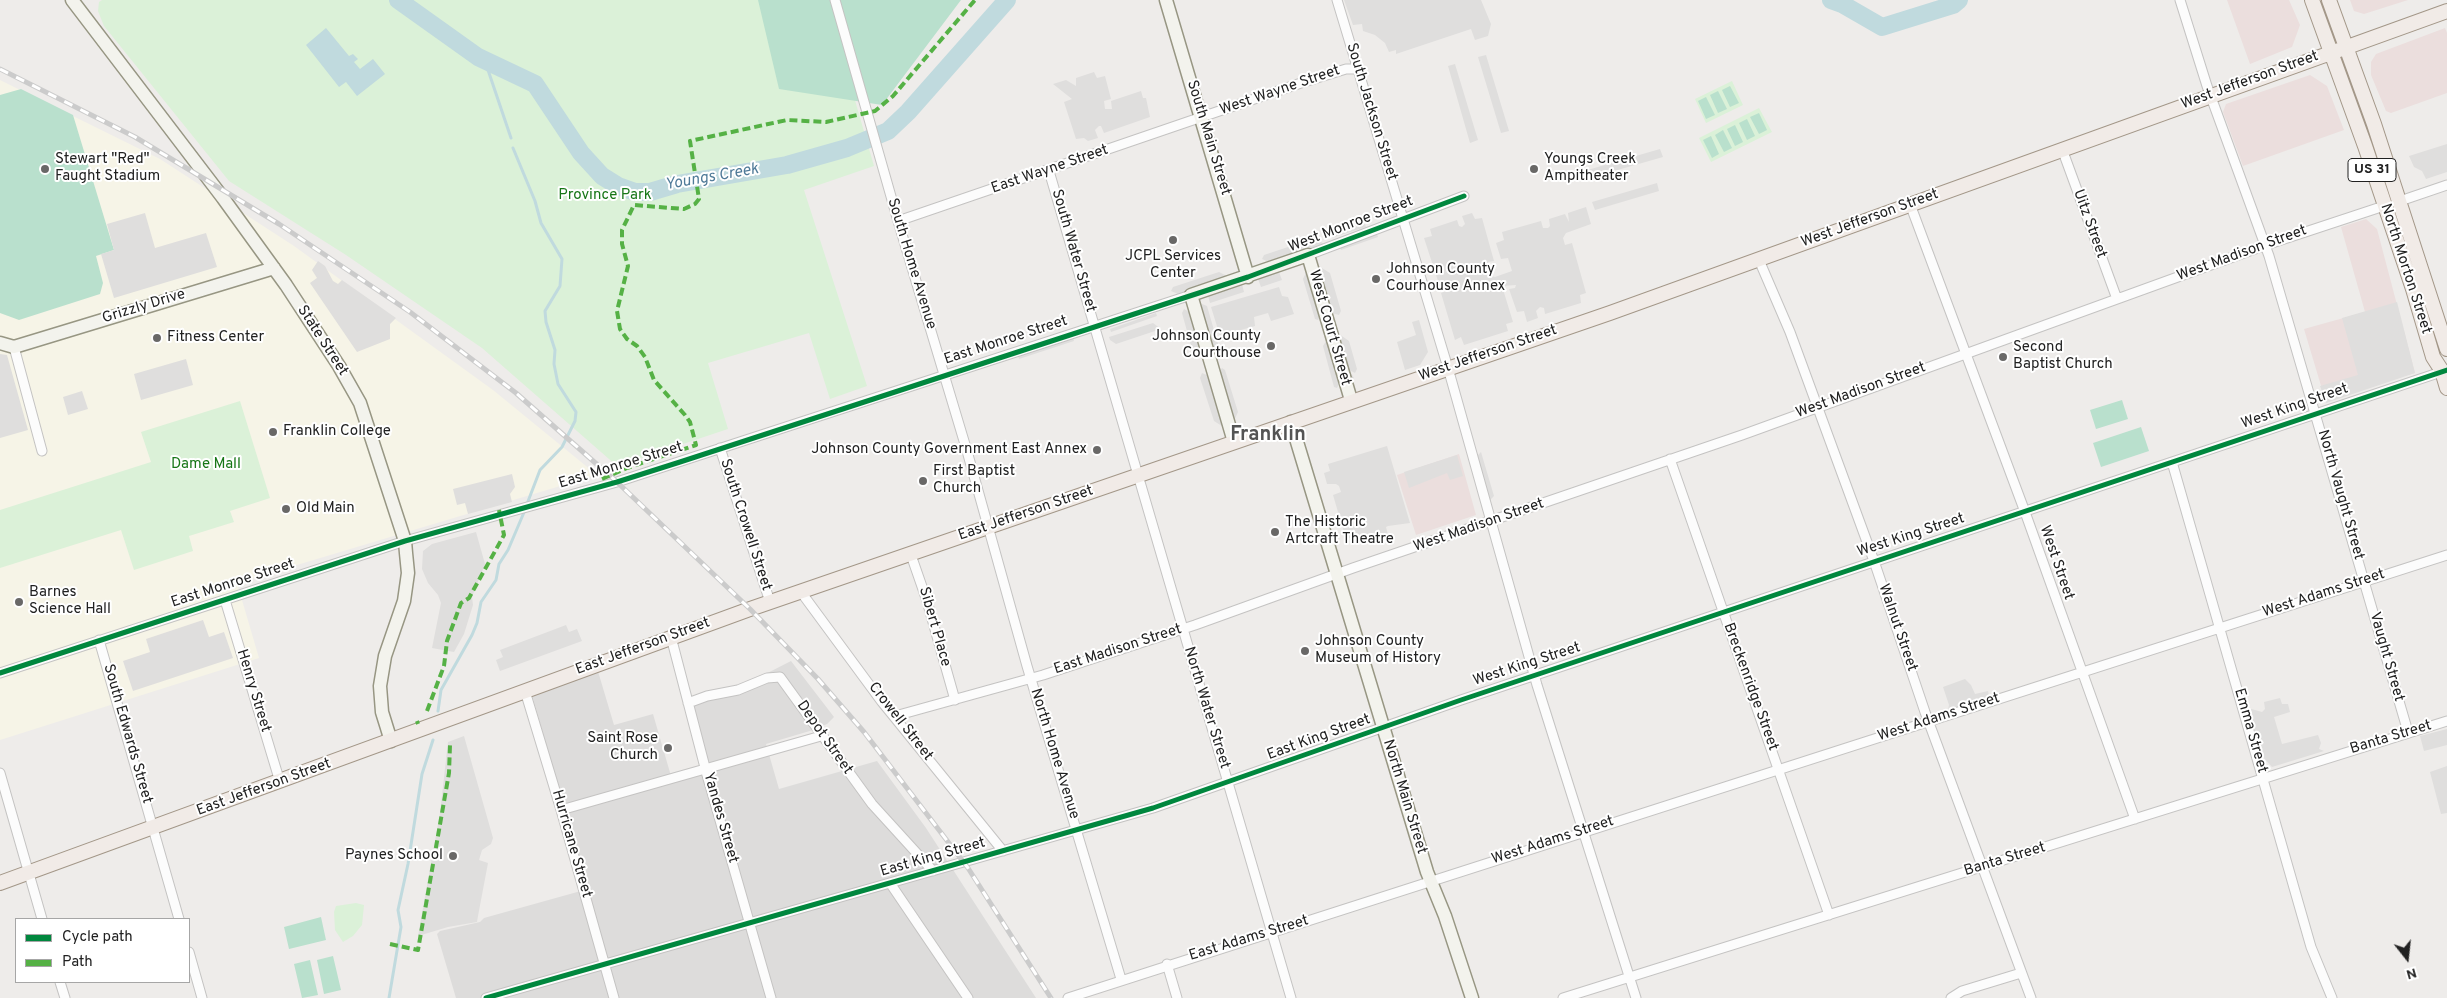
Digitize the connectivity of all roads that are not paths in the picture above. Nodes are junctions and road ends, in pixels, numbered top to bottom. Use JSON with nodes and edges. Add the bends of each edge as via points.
{"nodes":[{"id":1,"x":72,"y":0,"type":"edge"},
{"id":2,"x":835,"y":0,"type":"edge"},
{"id":3,"x":1166,"y":0,"type":"edge"},
{"id":4,"x":1337,"y":0,"type":"edge"},
{"id":5,"x":2180,"y":0,"type":"edge"},
{"id":6,"x":2312,"y":0,"type":"edge"},
{"id":7,"x":2330,"y":0,"type":"edge"},
{"id":8,"x":2447,"y":10,"type":"edge"},
{"id":9,"x":2348,"y":46,"type":"junction"},
{"id":10,"x":2331,"y":51,"type":"junction"},
{"id":11,"x":1359,"y":69,"type":"junction"},
{"id":12,"x":2211,"y":96,"type":"junction"},
{"id":13,"x":1202,"y":118,"type":"junction"},
{"id":14,"x":2062,"y":149,"type":"junction"},
{"id":15,"x":1049,"y":172,"type":"junction"},
{"id":16,"x":2447,"y":185,"type":"edge"},
{"id":17,"x":1464,"y":196,"type":"dead end"},
{"id":18,"x":2400,"y":201,"type":"junction"},
{"id":19,"x":1910,"y":204,"type":"junction"},
{"id":20,"x":2384,"y":206,"type":"junction"},
{"id":21,"x":1402,"y":218,"type":"junction"},
{"id":22,"x":898,"y":222,"type":"junction"},
{"id":23,"x":2266,"y":245,"type":"junction"},
{"id":24,"x":1308,"y":255,"type":"junction"},
{"id":25,"x":1760,"y":260,"type":"junction"},
{"id":26,"x":274,"y":268,"type":"junction"},
{"id":27,"x":1248,"y":277,"type":"junction"},
{"id":28,"x":1191,"y":295,"type":"junction"},
{"id":29,"x":2117,"y":299,"type":"junction"},
{"id":30,"x":1094,"y":325,"type":"junction"},
{"id":31,"x":0,"y":343,"type":"edge"},
{"id":32,"x":14,"y":347,"type":"junction"},
{"id":33,"x":2447,"y":349,"type":"edge"},
{"id":34,"x":1966,"y":353,"type":"junction"},
{"id":35,"x":2447,"y":354,"type":"edge"},
{"id":36,"x":1448,"y":368,"type":"junction"},
{"id":37,"x":2444,"y":371,"type":"edge"},
{"id":38,"x":945,"y":374,"type":"junction"},
{"id":39,"x":2447,"y":388,"type":"edge"},
{"id":40,"x":1351,"y":400,"type":"junction"},
{"id":41,"x":1817,"y":407,"type":"junction"},
{"id":42,"x":2316,"y":412,"type":"junction"},
{"id":43,"x":1291,"y":422,"type":"junction"},
{"id":44,"x":1234,"y":442,"type":"junction"},
{"id":45,"x":720,"y":448,"type":"junction"},
{"id":46,"x":42,"y":451,"type":"dead end"},
{"id":47,"x":1670,"y":459,"type":"junction"},
{"id":48,"x":2172,"y":462,"type":"junction"},
{"id":49,"x":1138,"y":475,"type":"junction"},
{"id":50,"x":2025,"y":512,"type":"junction"},
{"id":51,"x":1491,"y":522,"type":"junction"},
{"id":52,"x":988,"y":528,"type":"junction"},
{"id":53,"x":405,"y":541,"type":"junction"},
{"id":54,"x":911,"y":555,"type":"junction"},
{"id":55,"x":2447,"y":555,"type":"edge"},
{"id":56,"x":1874,"y":561,"type":"junction"},
{"id":57,"x":1337,"y":575,"type":"junction"},
{"id":58,"x":2364,"y":581,"type":"junction"},
{"id":59,"x":801,"y":592,"type":"junction"},
{"id":60,"x":225,"y":600,"type":"junction"},
{"id":61,"x":770,"y":602,"type":"junction"},
{"id":62,"x":1724,"y":614,"type":"junction"},
{"id":63,"x":2220,"y":627,"type":"junction"},
{"id":64,"x":1182,"y":629,"type":"junction"},
{"id":65,"x":671,"y":637,"type":"junction"},
{"id":66,"x":99,"y":640,"type":"junction"},
{"id":67,"x":2082,"y":671,"type":"junction"},
{"id":68,"x":0,"y":673,"type":"edge"},
{"id":69,"x":1536,"y":675,"type":"junction"},
{"id":70,"x":1031,"y":678,"type":"junction"},
{"id":71,"x":524,"y":691,"type":"junction"},
{"id":72,"x":955,"y":700,"type":"junction"},
{"id":73,"x":688,"y":703,"type":"junction"},
{"id":74,"x":895,"y":716,"type":"junction"},
{"id":75,"x":1928,"y":721,"type":"junction"},
{"id":76,"x":2447,"y":721,"type":"edge"},
{"id":77,"x":1383,"y":728,"type":"junction"},
{"id":78,"x":2408,"y":732,"type":"junction"},
{"id":79,"x":821,"y":736,"type":"junction"},
{"id":80,"x":391,"y":741,"type":"junction"},
{"id":81,"x":706,"y":769,"type":"junction"},
{"id":82,"x":1779,"y":769,"type":"junction"},
{"id":83,"x":0,"y":773,"type":"edge"},
{"id":84,"x":2263,"y":777,"type":"junction"},
{"id":85,"x":280,"y":782,"type":"junction"},
{"id":86,"x":1229,"y":783,"type":"junction"},
{"id":87,"x":561,"y":810,"type":"junction"},
{"id":88,"x":2135,"y":819,"type":"junction"},
{"id":89,"x":154,"y":828,"type":"junction"},
{"id":90,"x":1076,"y":830,"type":"junction"},
{"id":91,"x":1582,"y":832,"type":"junction"},
{"id":92,"x":1003,"y":851,"type":"junction"},
{"id":93,"x":1983,"y":866,"type":"junction"},
{"id":94,"x":933,"y":871,"type":"junction"},
{"id":95,"x":29,"y":874,"type":"junction"},
{"id":96,"x":1430,"y":880,"type":"junction"},
{"id":97,"x":0,"y":883,"type":"edge"},
{"id":98,"x":890,"y":883,"type":"junction"},
{"id":99,"x":1829,"y":915,"type":"junction"},
{"id":100,"x":42,"y":918,"type":"edge"},
{"id":101,"x":179,"y":918,"type":"edge"},
{"id":102,"x":750,"y":923,"type":"junction"},
{"id":103,"x":1272,"y":932,"type":"junction"},
{"id":104,"x":190,"y":956,"type":"edge"},
{"id":105,"x":605,"y":964,"type":"junction"},
{"id":106,"x":1167,"y":964,"type":"junction"},
{"id":107,"x":2022,"y":973,"type":"junction"},
{"id":108,"x":1630,"y":977,"type":"junction"},
{"id":109,"x":1121,"y":979,"type":"junction"},
{"id":110,"x":60,"y":983,"type":"edge"},
{"id":111,"x":65,"y":998,"type":"edge"},
{"id":112,"x":202,"y":998,"type":"edge"},
{"id":113,"x":486,"y":998,"type":"edge"},
{"id":114,"x":614,"y":998,"type":"edge"},
{"id":115,"x":771,"y":998,"type":"edge"},
{"id":116,"x":968,"y":998,"type":"edge"},
{"id":117,"x":1068,"y":998,"type":"edge"},
{"id":118,"x":1177,"y":998,"type":"edge"},
{"id":119,"x":1291,"y":998,"type":"edge"},
{"id":120,"x":1472,"y":998,"type":"edge"},
{"id":121,"x":1563,"y":998,"type":"edge"},
{"id":122,"x":1636,"y":998,"type":"edge"},
{"id":123,"x":1951,"y":998,"type":"edge"},
{"id":124,"x":2031,"y":998,"type":"edge"},
{"id":125,"x":2332,"y":998,"type":"edge"}],
"edges":[{"from":1,"to":26,"type":"street","name":"State Street"},
{"from":2,"to":22,"type":"street","name":"South Home Avenue"},
{"from":3,"to":13,"type":"street","name":"South Main Street"},
{"from":4,"to":11,"type":"street","name":"South Jackson Street"},
{"from":5,"to":12,"type":"street","name":"North Vaught Street"},
{"from":6,"to":10,"type":"main road","number":"US 31"},
{"from":7,"to":9,"type":"main road","number":"US 31"},
{"from":8,"to":9,"type":"main road","name":"West Jefferson Street"},
{"from":9,"to":10,"type":"main road","name":"West Jefferson Street"},
{"from":9,"to":18,"type":"main road","name":"North Morton Street","number":"US 31"},
{"from":10,"to":12,"type":"main road","name":"West Jefferson Street"},
{"from":10,"to":20,"type":"main road","name":"North Morton Street","number":"US 31"},
{"from":11,"to":13,"type":"street","name":"West Wayne Street","via":[[1346,69]]},
{"from":11,"to":21,"type":"street","name":"South Jackson Street"},
{"from":12,"to":14,"type":"main road","name":"West Jefferson Street"},
{"from":12,"to":23,"type":"street","name":"North Vaught Street"},
{"from":13,"to":15,"type":"street","name":"East Wayne Street"},
{"from":13,"to":27,"type":"street","name":"South Main Street"},
{"from":14,"to":19,"type":"main road","name":"West Jefferson Street"},
{"from":14,"to":29,"type":"street","name":"Uitz Street"},
{"from":15,"to":22,"type":"street","name":"East Wayne Street"},
{"from":15,"to":30,"type":"street","name":"South Water Street"},
{"from":16,"to":18,"type":"street"},
{"from":17,"to":21,"type":"street","name":"West Monroe Street"},
{"from":18,"to":33,"type":"main road","name":"North Morton Street","number":"US 31"},
{"from":19,"to":25,"type":"main road","name":"West Jefferson Street"},
{"from":19,"to":34,"type":"street","name":"West Street"},
{"from":20,"to":23,"type":"street","name":"West Madison Street"},
{"from":20,"to":37,"type":"main road","name":"North Morton Street","number":"US 31","via":[[2433,357]]},
{"from":21,"to":24,"type":"street","name":"West Monroe Street"},
{"from":21,"to":36,"type":"street","name":"South Jackson Street"},
{"from":22,"to":38,"type":"street","name":"South Home Avenue"},
{"from":23,"to":29,"type":"street","name":"West Madison Street"},
{"from":23,"to":42,"type":"street","name":"North Vaught Street"},
{"from":24,"to":27,"type":"street","name":"West Monroe Street"},
{"from":24,"to":40,"type":"street","name":"West Court Street"},
{"from":25,"to":36,"type":"main road","name":"West Jefferson Street"},
{"from":25,"to":41,"type":"street","name":"Walnut Street"},
{"from":26,"to":32,"type":"street","name":"Grizzly Drive"},
{"from":26,"to":53,"type":"street","name":"State Street","via":[[360,403]]},
{"from":27,"to":28,"type":"street","name":"East Monroe Street"},
{"from":28,"to":30,"type":"street","name":"East Monroe Street"},
{"from":28,"to":44,"type":"street"},
{"from":29,"to":34,"type":"street","name":"West Madison Street"},
{"from":30,"to":38,"type":"street","name":"East Monroe Street"},
{"from":30,"to":49,"type":"street","name":"South Water Street"},
{"from":31,"to":32,"type":"street"},
{"from":32,"to":46,"type":"street"},
{"from":34,"to":41,"type":"street","name":"West Madison Street"},
{"from":34,"to":50,"type":"street","name":"West Street"},
{"from":35,"to":37,"type":"main road"},
{"from":36,"to":40,"type":"main road","name":"West Jefferson Street"},
{"from":36,"to":51,"type":"street","name":"South Jackson Street"},
{"from":37,"to":39,"type":"main road","name":"North Morton Street","number":"US 31"},
{"from":37,"to":42,"type":"street","name":"West King Street"},
{"from":38,"to":45,"type":"street","name":"East Monroe Street"},
{"from":38,"to":52,"type":"street","name":"South Home Avenue"},
{"from":40,"to":43,"type":"main road","name":"West Jefferson Street"},
{"from":41,"to":47,"type":"street","name":"West Madison Street"},
{"from":41,"to":56,"type":"street","name":"Walnut Street"},
{"from":42,"to":48,"type":"street","name":"West King Street"},
{"from":42,"to":58,"type":"street","name":"North Vaught Street"},
{"from":43,"to":44,"type":"main road","name":"East Jefferson Street"},
{"from":43,"to":57,"type":"street","name":"North Main Street"},
{"from":44,"to":49,"type":"main road","name":"East Jefferson Street"},
{"from":45,"to":53,"type":"street","name":"East Monroe Street","via":[[554,500]]},
{"from":45,"to":61,"type":"street","name":"South Crowell Street"},
{"from":47,"to":51,"type":"street","name":"West Madison Street"},
{"from":47,"to":62,"type":"street","name":"Breckenridge Street"},
{"from":48,"to":50,"type":"street","name":"West King Street"},
{"from":48,"to":63,"type":"street","name":"Emma Street"},
{"from":49,"to":52,"type":"main road","name":"East Jefferson Street"},
{"from":49,"to":64,"type":"street","name":"North Water Street"},
{"from":50,"to":56,"type":"street","name":"West King Street"},
{"from":50,"to":67,"type":"street","name":"West Street"},
{"from":51,"to":57,"type":"street","name":"West Madison Street"},
{"from":51,"to":69,"type":"street","name":"South Jackson Street"},
{"from":52,"to":54,"type":"main road","name":"East Jefferson Street"},
{"from":52,"to":70,"type":"street","name":"North Home Avenue"},
{"from":53,"to":60,"type":"street","name":"East Monroe Street"},
{"from":53,"to":80,"type":"street","name":"State Street","via":[[408,573],[404,601],[385,656],[380,686],[382,712]]},
{"from":54,"to":59,"type":"main road","name":"East Jefferson Street"},
{"from":54,"to":72,"type":"street","name":"Sibert Place"},
{"from":55,"to":58,"type":"street","name":"West Adams Street"},
{"from":56,"to":62,"type":"street","name":"West King Street"},
{"from":56,"to":75,"type":"street","name":"Walnut Street"},
{"from":57,"to":64,"type":"street","name":"East Madison Street"},
{"from":57,"to":77,"type":"street","name":"North Main Street"},
{"from":58,"to":63,"type":"street","name":"West Adams Street"},
{"from":58,"to":78,"type":"street","name":"Vaught Street"},
{"from":59,"to":61,"type":"main road","name":"East Jefferson Street"},
{"from":59,"to":74,"type":"street","name":"Crowell Street"},
{"from":60,"to":66,"type":"street","name":"East Monroe Street"},
{"from":60,"to":85,"type":"street","name":"Henry Street"},
{"from":61,"to":65,"type":"main road","name":"East Jefferson Street"},
{"from":62,"to":69,"type":"street","name":"West King Street"},
{"from":62,"to":82,"type":"street","name":"Breckenridge Street"},
{"from":63,"to":67,"type":"street","name":"West Adams Street"},
{"from":63,"to":84,"type":"street","name":"Emma Street"},
{"from":64,"to":70,"type":"street","name":"East Madison Street"},
{"from":64,"to":86,"type":"street","name":"North Water Street"},
{"from":65,"to":71,"type":"main road","name":"East Jefferson Street"},
{"from":65,"to":73,"type":"street","name":"Yandes Street"},
{"from":66,"to":68,"type":"street","name":"East Monroe Street"},
{"from":66,"to":89,"type":"street","name":"South Edwards Street"},
{"from":67,"to":75,"type":"street","name":"West Adams Street"},
{"from":67,"to":88,"type":"street","name":"West Street"},
{"from":69,"to":77,"type":"street","name":"West King Street"},
{"from":69,"to":91,"type":"street","name":"South Jackson Street"},
{"from":70,"to":72,"type":"street","name":"East Madison Street"},
{"from":70,"to":90,"type":"street","name":"North Home Avenue"},
{"from":71,"to":80,"type":"main road","name":"East Jefferson Street"},
{"from":71,"to":87,"type":"street","name":"Hurricane Street"},
{"from":72,"to":74,"type":"street","name":"East Madison Street"},
{"from":73,"to":79,"type":"street","name":"Depot Street","via":[[738,690],[767,678],[780,677]]},
{"from":73,"to":81,"type":"street","name":"Yandes Street"},
{"from":74,"to":92,"type":"street","name":"Crowell Street"},
{"from":75,"to":82,"type":"street","name":"West Adams Street"},
{"from":75,"to":93,"type":"street","name":"Walnut Street"},
{"from":76,"to":78,"type":"street","name":"Banta Street"},
{"from":77,"to":86,"type":"street","name":"East King Street"},
{"from":77,"to":96,"type":"street","name":"North Main Street"},
{"from":78,"to":84,"type":"street","name":"Banta Street"},
{"from":79,"to":81,"type":"street"},
{"from":79,"to":94,"type":"street","name":"Depot Street","via":[[872,804]]},
{"from":80,"to":85,"type":"main road","name":"East Jefferson Street"},
{"from":81,"to":87,"type":"street"},
{"from":81,"to":102,"type":"street","name":"Yandes Street"},
{"from":82,"to":91,"type":"street","name":"West Adams Street"},
{"from":82,"to":99,"type":"street","name":"Breckenridge Street"},
{"from":83,"to":95,"type":"street"},
{"from":84,"to":88,"type":"street","name":"Banta Street"},
{"from":84,"to":125,"type":"street","name":"Emma Street","via":[[2310,947]]},
{"from":85,"to":89,"type":"main road","name":"East Jefferson Street"},
{"from":86,"to":90,"type":"street","name":"East King Street"},
{"from":86,"to":103,"type":"street","name":"North Water Street"},
{"from":87,"to":105,"type":"street","name":"Hurricane Street"},
{"from":88,"to":93,"type":"street","name":"Banta Street"},
{"from":89,"to":95,"type":"main road","name":"East Jefferson Street"},
{"from":89,"to":101,"type":"street","name":"South Edwards Street"},
{"from":90,"to":92,"type":"street","name":"East King Street"},
{"from":90,"to":109,"type":"street","name":"North Home Avenue"},
{"from":91,"to":96,"type":"street","name":"West Adams Street"},
{"from":91,"to":108,"type":"street","name":"South Jackson Street"},
{"from":92,"to":94,"type":"street","name":"East King Street"},
{"from":93,"to":99,"type":"street","name":"Banta Street"},
{"from":93,"to":107,"type":"street","name":"Walnut Street"},
{"from":94,"to":98,"type":"street","name":"East King Street"},
{"from":95,"to":97,"type":"main road","name":"East Jefferson Street"},
{"from":95,"to":100,"type":"street"},
{"from":96,"to":103,"type":"street","name":"East Adams Street"},
{"from":96,"to":120,"type":"street","name":"North Main Street","via":[[1446,916]]},
{"from":98,"to":102,"type":"street","name":"East King Street"},
{"from":98,"to":116,"type":"street"},
{"from":99,"to":108,"type":"street","name":"Banta Street"},
{"from":102,"to":105,"type":"street","name":"East King Street"},
{"from":102,"to":115,"type":"street","name":"Yandes Street"},
{"from":103,"to":106,"type":"street","name":"East Adams Street"},
{"from":103,"to":119,"type":"street","name":"North Water Street"},
{"from":104,"to":112,"type":"street"},
{"from":105,"to":113,"type":"street","name":"East King Street"},
{"from":105,"to":114,"type":"street","name":"Hurricane Street"},
{"from":106,"to":109,"type":"street","name":"East Adams Street"},
{"from":106,"to":118,"type":"street"},
{"from":107,"to":123,"type":"street","via":[[1962,991]]},
{"from":107,"to":124,"type":"street","name":"Walnut Street"},
{"from":108,"to":121,"type":"street","name":"Banta Street"},
{"from":108,"to":122,"type":"street","name":"South Jackson Street"},
{"from":109,"to":117,"type":"street","name":"East Adams Street"},
{"from":110,"to":111,"type":"street"}]}
